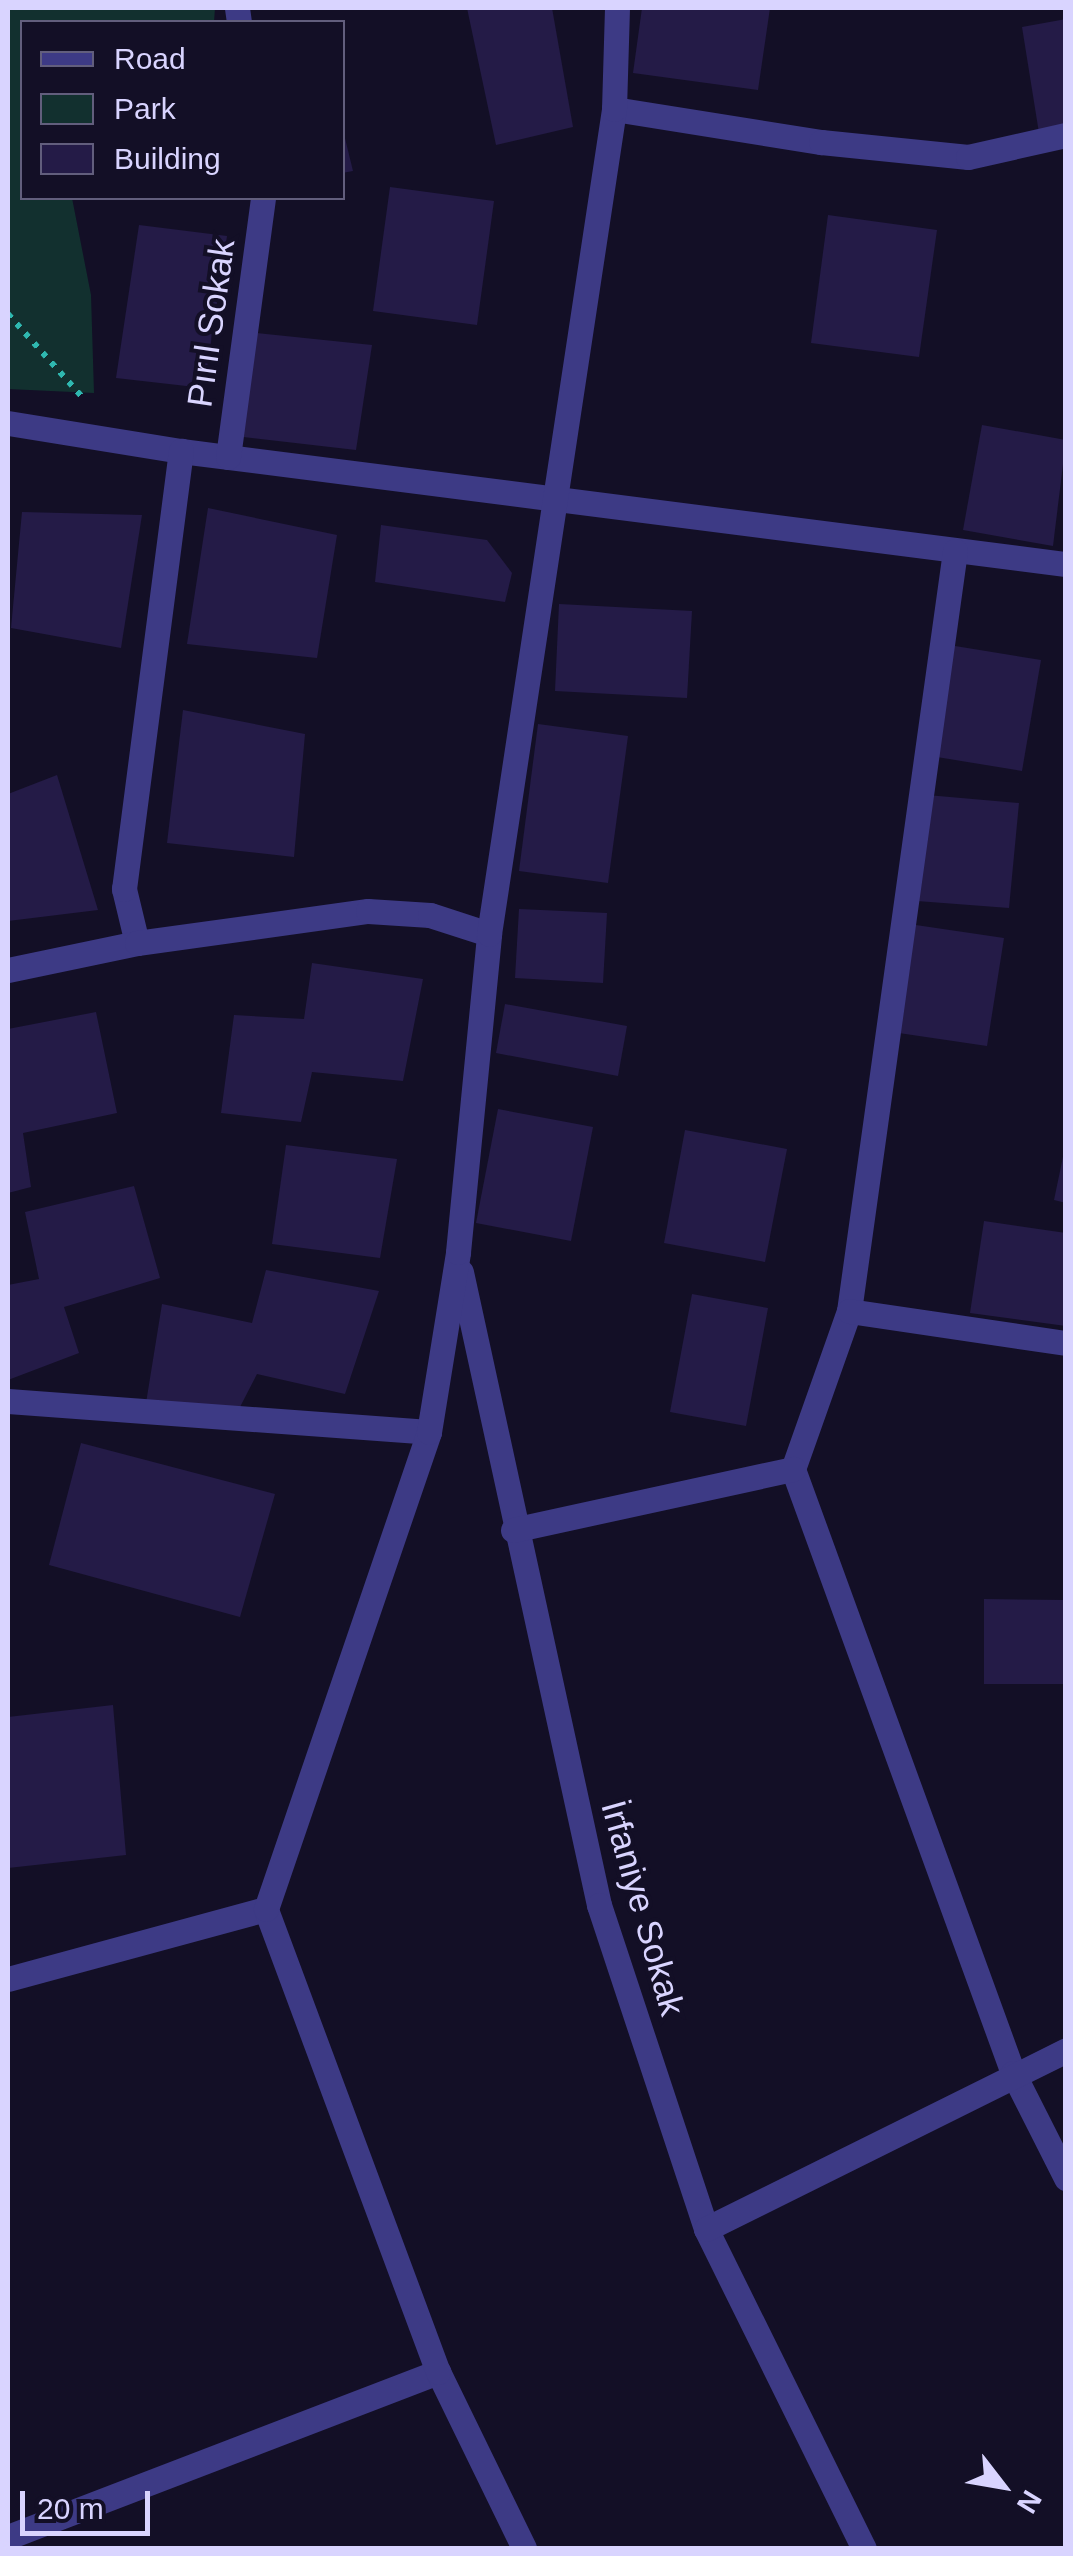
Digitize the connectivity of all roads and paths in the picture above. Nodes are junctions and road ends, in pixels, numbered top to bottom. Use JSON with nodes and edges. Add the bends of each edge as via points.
{"nodes":[{"id":1,"x":617,"y":8,"type":"edge"},
{"id":2,"x":614,"y":109,"type":"junction"},
{"id":3,"x":1066,"y":135,"type":"edge"},
{"id":4,"x":263,"y":200,"type":"edge"},
{"id":5,"x":8,"y":314,"type":"edge"},
{"id":6,"x":8,"y":423,"type":"edge"},
{"id":7,"x":123,"y":442,"type":"junction"},
{"id":8,"x":182,"y":451,"type":"junction"},
{"id":9,"x":228,"y":457,"type":"junction"},
{"id":10,"x":553,"y":495,"type":"junction"},
{"id":11,"x":955,"y":550,"type":"junction"},
{"id":12,"x":1066,"y":564,"type":"edge"},
{"id":13,"x":489,"y":934,"type":"junction"},
{"id":14,"x":137,"y":943,"type":"junction"},
{"id":15,"x":8,"y":970,"type":"edge"},
{"id":16,"x":458,"y":1252,"type":"junction"},
{"id":17,"x":848,"y":1311,"type":"junction"},
{"id":18,"x":1066,"y":1343,"type":"edge"},
{"id":19,"x":8,"y":1401,"type":"edge"},
{"id":20,"x":429,"y":1432,"type":"junction"},
{"id":21,"x":793,"y":1469,"type":"junction"},
{"id":22,"x":513,"y":1530,"type":"junction"},
{"id":23,"x":266,"y":1909,"type":"junction"},
{"id":24,"x":8,"y":1978,"type":"edge"},
{"id":25,"x":1066,"y":2050,"type":"edge"},
{"id":26,"x":1013,"y":2073,"type":"junction"},
{"id":27,"x":1066,"y":2178,"type":"edge"},
{"id":28,"x":706,"y":2229,"type":"junction"},
{"id":29,"x":438,"y":2372,"type":"junction"},
{"id":30,"x":8,"y":2537,"type":"edge"},
{"id":31,"x":524,"y":2548,"type":"edge"},
{"id":32,"x":864,"y":2548,"type":"edge"}],
"edges":[{"from":1,"to":2,"type":"street"},
{"from":2,"to":3,"type":"street","via":[[968,157]]},
{"from":2,"to":10,"type":"street"},
{"from":4,"to":9,"type":"street","name":"Pırıl Sokak"},
{"from":5,"to":7,"type":"path"},
{"from":6,"to":7,"type":"street"},
{"from":7,"to":8,"type":"street"},
{"from":8,"to":9,"type":"street"},
{"from":8,"to":14,"type":"street","via":[[124,889]]},
{"from":9,"to":10,"type":"street"},
{"from":10,"to":11,"type":"street"},
{"from":10,"to":13,"type":"street"},
{"from":11,"to":12,"type":"street"},
{"from":11,"to":17,"type":"street"},
{"from":13,"to":14,"type":"street","via":[[430,915],[368,911]]},
{"from":13,"to":16,"type":"street"},
{"from":14,"to":15,"type":"street"},
{"from":16,"to":20,"type":"street"},
{"from":16,"to":22,"type":"street","name":"İrfaniye Sokak"},
{"from":17,"to":18,"type":"street"},
{"from":17,"to":21,"type":"street"},
{"from":19,"to":20,"type":"street"},
{"from":20,"to":23,"type":"street"},
{"from":21,"to":22,"type":"street"},
{"from":21,"to":26,"type":"street"},
{"from":22,"to":28,"type":"street","name":"İrfaniye Sokak","via":[[599,1905]]},
{"from":23,"to":24,"type":"street"},
{"from":23,"to":29,"type":"street"},
{"from":25,"to":26,"type":"street"},
{"from":26,"to":27,"type":"street"},
{"from":26,"to":28,"type":"street"},
{"from":28,"to":32,"type":"street","name":"İrfaniye Sokak"},
{"from":29,"to":30,"type":"street"},
{"from":29,"to":31,"type":"street"}]}
